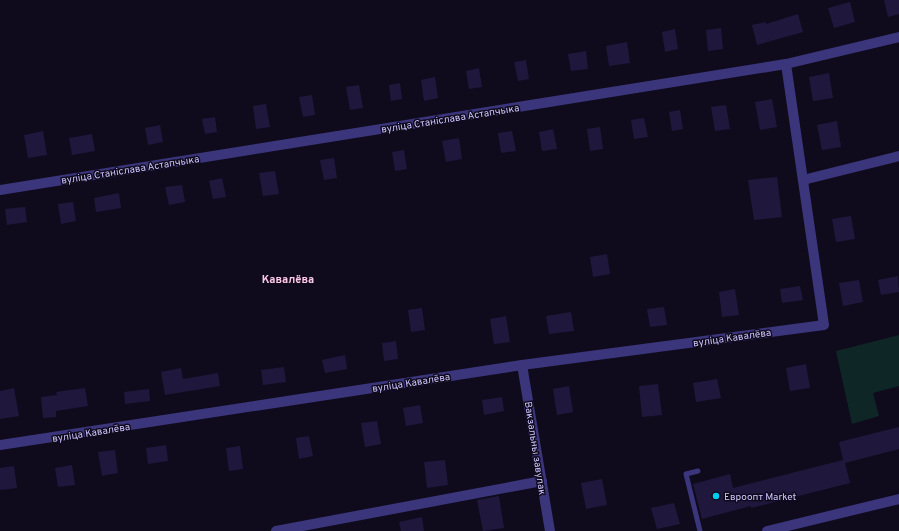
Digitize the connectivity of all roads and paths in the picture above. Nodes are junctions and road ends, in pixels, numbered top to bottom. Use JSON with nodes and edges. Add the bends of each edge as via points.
{"nodes":[{"id":1,"x":899,"y":37,"type":"edge"},
{"id":2,"x":786,"y":64,"type":"junction"},
{"id":3,"x":899,"y":156,"type":"edge"},
{"id":4,"x":803,"y":180,"type":"junction"},
{"id":5,"x":0,"y":190,"type":"edge"},
{"id":6,"x":522,"y":365,"type":"junction"},
{"id":7,"x":0,"y":445,"type":"edge"},
{"id":8,"x":698,"y":471,"type":"dead end"},
{"id":9,"x":542,"y":481,"type":"junction"},
{"id":10,"x":899,"y":499,"type":"edge"},
{"id":11,"x":276,"y":531,"type":"edge"},
{"id":12,"x":550,"y":531,"type":"edge"},
{"id":13,"x":700,"y":531,"type":"edge"},
{"id":14,"x":767,"y":531,"type":"edge"}],
"edges":[{"from":1,"to":2,"type":"street","name":"вуліца Станіслава Астапчыка"},
{"from":2,"to":4,"type":"street"},
{"from":2,"to":5,"type":"street","name":"вуліца Станіслава Астапчыка"},
{"from":3,"to":4,"type":"street"},
{"from":4,"to":6,"type":"street","name":"вуліца Кавалёва","via":[[824,325]]},
{"from":6,"to":7,"type":"street","name":"вуліца Кавалёва"},
{"from":6,"to":9,"type":"street","name":"Вакзальны завулак"},
{"from":8,"to":13,"type":"lane","via":[[686,474]]},
{"from":9,"to":11,"type":"street"},
{"from":9,"to":12,"type":"street","name":"Вакзальны завулак"},
{"from":10,"to":14,"type":"street"}]}
